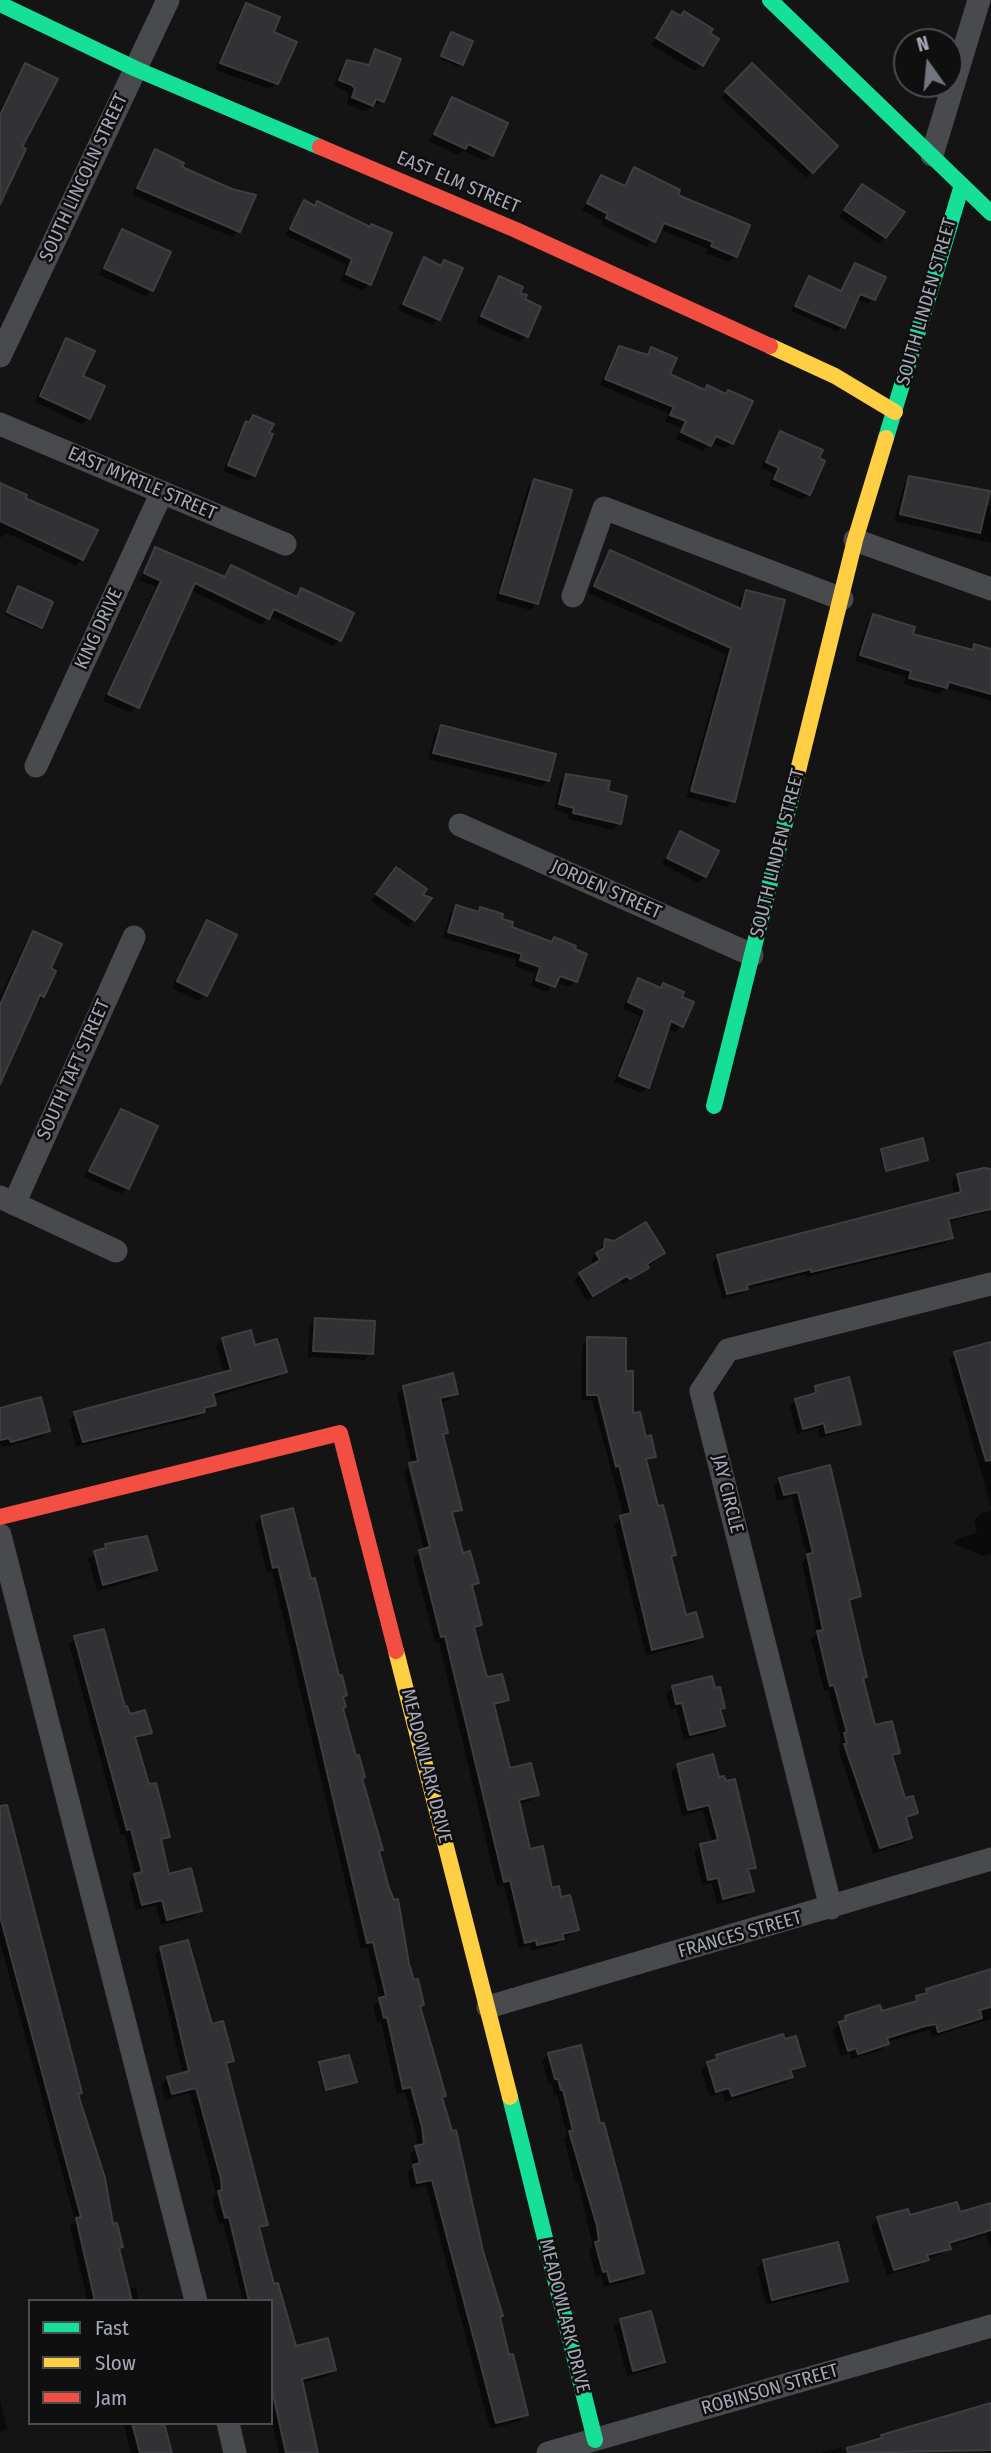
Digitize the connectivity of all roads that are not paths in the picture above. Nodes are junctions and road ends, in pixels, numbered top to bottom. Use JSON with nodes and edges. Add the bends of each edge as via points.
{"nodes":[{"id":1,"x":168,"y":0,"type":"edge"},
{"id":2,"x":770,"y":0,"type":"edge"},
{"id":3,"x":979,"y":0,"type":"edge"},
{"id":4,"x":0,"y":4,"type":"edge"},
{"id":5,"x":136,"y":69,"type":"junction"},
{"id":6,"x":932,"y":155,"type":"junction"},
{"id":7,"x":962,"y":185,"type":"junction"},
{"id":8,"x":991,"y":213,"type":"edge"},
{"id":9,"x":0,"y":356,"type":"edge"},
{"id":10,"x":895,"y":412,"type":"junction"},
{"id":11,"x":0,"y":424,"type":"edge"},
{"id":12,"x":162,"y":492,"type":"junction"},
{"id":13,"x":855,"y":540,"type":"junction"},
{"id":14,"x":285,"y":544,"type":"dead end"},
{"id":15,"x":991,"y":589,"type":"edge"},
{"id":16,"x":573,"y":596,"type":"dead end"},
{"id":17,"x":842,"y":599,"type":"junction"},
{"id":18,"x":36,"y":766,"type":"dead end"},
{"id":19,"x":460,"y":825,"type":"dead end"},
{"id":20,"x":134,"y":937,"type":"dead end"},
{"id":21,"x":752,"y":955,"type":"junction"},
{"id":22,"x":714,"y":1106,"type":"dead end"},
{"id":23,"x":7,"y":1200,"type":"edge"},
{"id":24,"x":117,"y":1251,"type":"dead end"},
{"id":25,"x":991,"y":1284,"type":"edge"},
{"id":26,"x":0,"y":1517,"type":"edge"},
{"id":27,"x":0,"y":1535,"type":"edge"},
{"id":28,"x":991,"y":1859,"type":"edge"},
{"id":29,"x":831,"y":1908,"type":"junction"},
{"id":30,"x":488,"y":2007,"type":"junction"},
{"id":31,"x":195,"y":2299,"type":"edge"},
{"id":32,"x":991,"y":2326,"type":"edge"},
{"id":33,"x":228,"y":2425,"type":"edge"},
{"id":34,"x":595,"y":2440,"type":"junction"},
{"id":35,"x":235,"y":2453,"type":"edge"},
{"id":36,"x":548,"y":2453,"type":"edge"}],
"edges":[{"from":1,"to":5,"type":"street","name":"SOUTH LINCOLN STREET"},
{"from":2,"to":6,"type":"street"},
{"from":3,"to":6,"type":"street"},
{"from":4,"to":5,"type":"street","name":"EAST ELM STREET"},
{"from":5,"to":9,"type":"street","name":"SOUTH LINCOLN STREET"},
{"from":5,"to":10,"type":"street","name":"EAST ELM STREET","via":[[516,230],[835,376]]},
{"from":6,"to":7,"type":"street"},
{"from":7,"to":8,"type":"street"},
{"from":7,"to":10,"type":"street","name":"SOUTH LINDEN STREET"},
{"from":10,"to":13,"type":"street","name":"SOUTH LINDEN STREET"},
{"from":11,"to":12,"type":"street","name":"EAST MYRTLE STREET"},
{"from":12,"to":14,"type":"street","name":"EAST MYRTLE STREET"},
{"from":12,"to":18,"type":"street","name":"KING DRIVE"},
{"from":13,"to":15,"type":"street"},
{"from":13,"to":17,"type":"street","name":"SOUTH LINDEN STREET"},
{"from":16,"to":17,"type":"street","via":[[604,508]]},
{"from":17,"to":21,"type":"street","name":"SOUTH LINDEN STREET"},
{"from":19,"to":21,"type":"street","name":"JORDEN STREET"},
{"from":20,"to":23,"type":"street","name":"SOUTH TAFT STREET"},
{"from":21,"to":22,"type":"street","name":"SOUTH LINDEN STREET"},
{"from":23,"to":24,"type":"street"},
{"from":25,"to":29,"type":"street","name":"JAY CIRCLE","via":[[728,1350],[701,1391]]},
{"from":26,"to":30,"type":"street","name":"MEADOWLARK DRIVE","via":[[340,1433]]},
{"from":27,"to":31,"type":"street"},
{"from":28,"to":29,"type":"street","name":"FRANCES STREET"},
{"from":29,"to":30,"type":"street","name":"FRANCES STREET"},
{"from":30,"to":34,"type":"street","name":"MEADOWLARK DRIVE"},
{"from":32,"to":34,"type":"street","name":"ROBINSON STREET"},
{"from":33,"to":35,"type":"street"},
{"from":34,"to":36,"type":"street","name":"ROBINSON STREET"}]}
